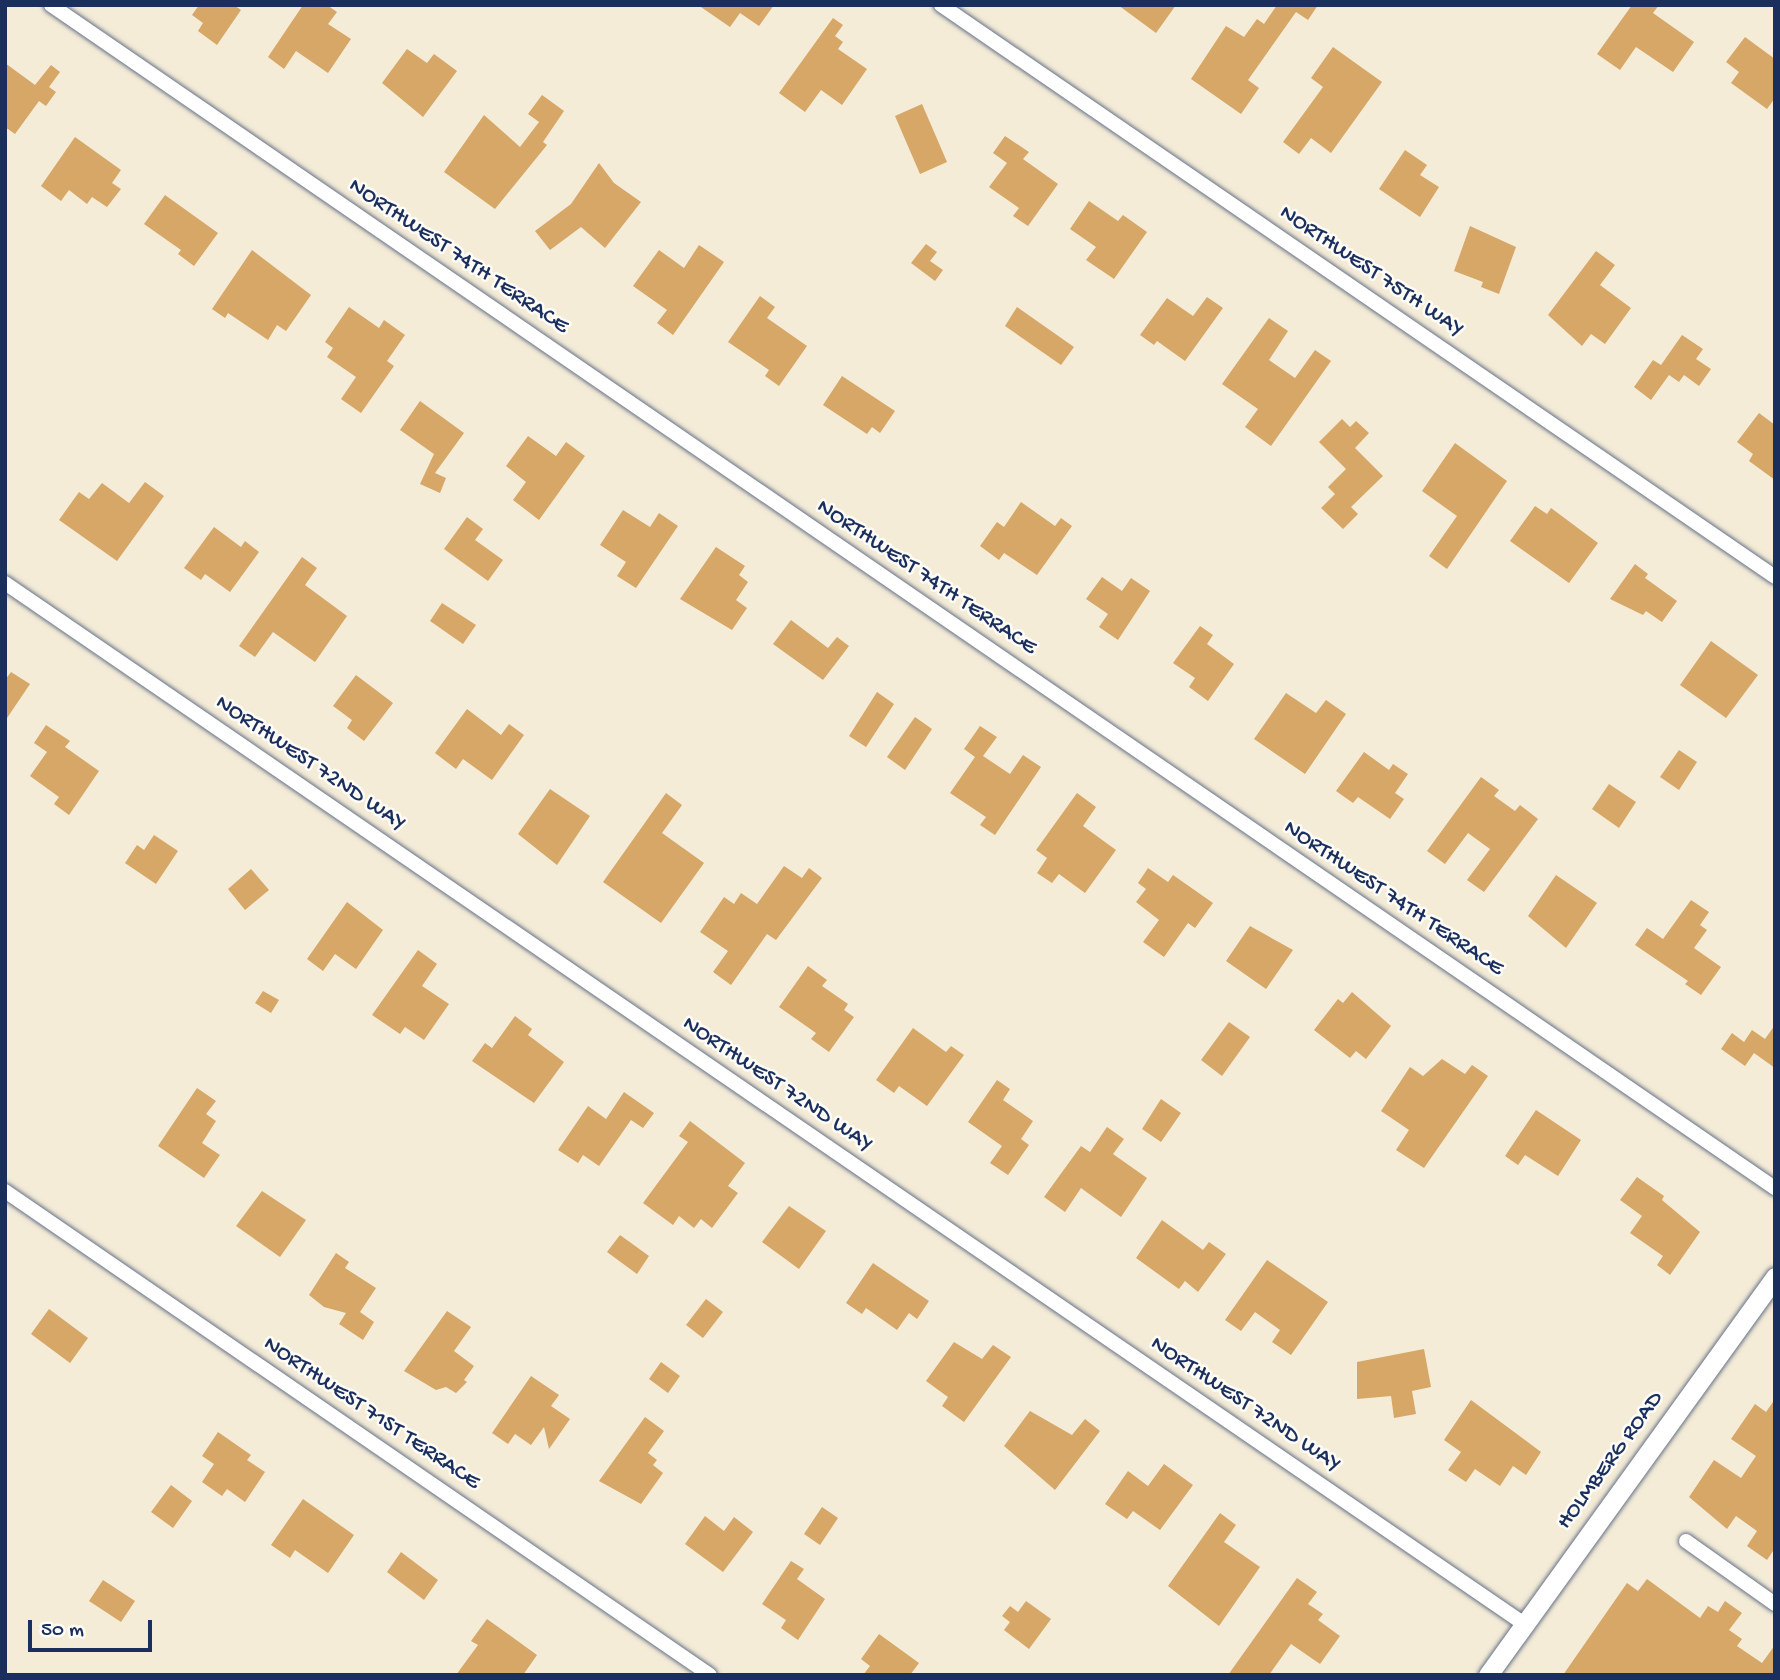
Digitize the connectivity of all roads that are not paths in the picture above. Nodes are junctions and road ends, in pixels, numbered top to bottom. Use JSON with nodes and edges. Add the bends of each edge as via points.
{"nodes":[{"id":1,"x":51,"y":5,"type":"edge"},
{"id":2,"x":941,"y":5,"type":"edge"},
{"id":3,"x":1775,"y":577,"type":"edge"},
{"id":4,"x":5,"y":583,"type":"edge"},
{"id":5,"x":1775,"y":1188,"type":"edge"},
{"id":6,"x":5,"y":1191,"type":"edge"},
{"id":7,"x":1775,"y":1277,"type":"edge"},
{"id":8,"x":1686,"y":1541,"type":"dead end"},
{"id":9,"x":1775,"y":1604,"type":"edge"},
{"id":10,"x":1524,"y":1624,"type":"junction"},
{"id":11,"x":710,"y":1675,"type":"edge"},
{"id":12,"x":1488,"y":1675,"type":"edge"}],
"edges":[{"from":1,"to":5,"type":"street","name":"NORTHWEST 74TH TERRACE"},
{"from":2,"to":3,"type":"street","name":"NORTHWEST 75TH WAY"},
{"from":4,"to":10,"type":"street","name":"NORTHWEST 72ND WAY"},
{"from":6,"to":11,"type":"street","name":"NORTHWEST 71ST TERRACE"},
{"from":7,"to":10,"type":"street","name":"HOLMBERG ROAD"},
{"from":8,"to":9,"type":"street"},
{"from":10,"to":12,"type":"street","name":"HOLMBERG ROAD"}]}
